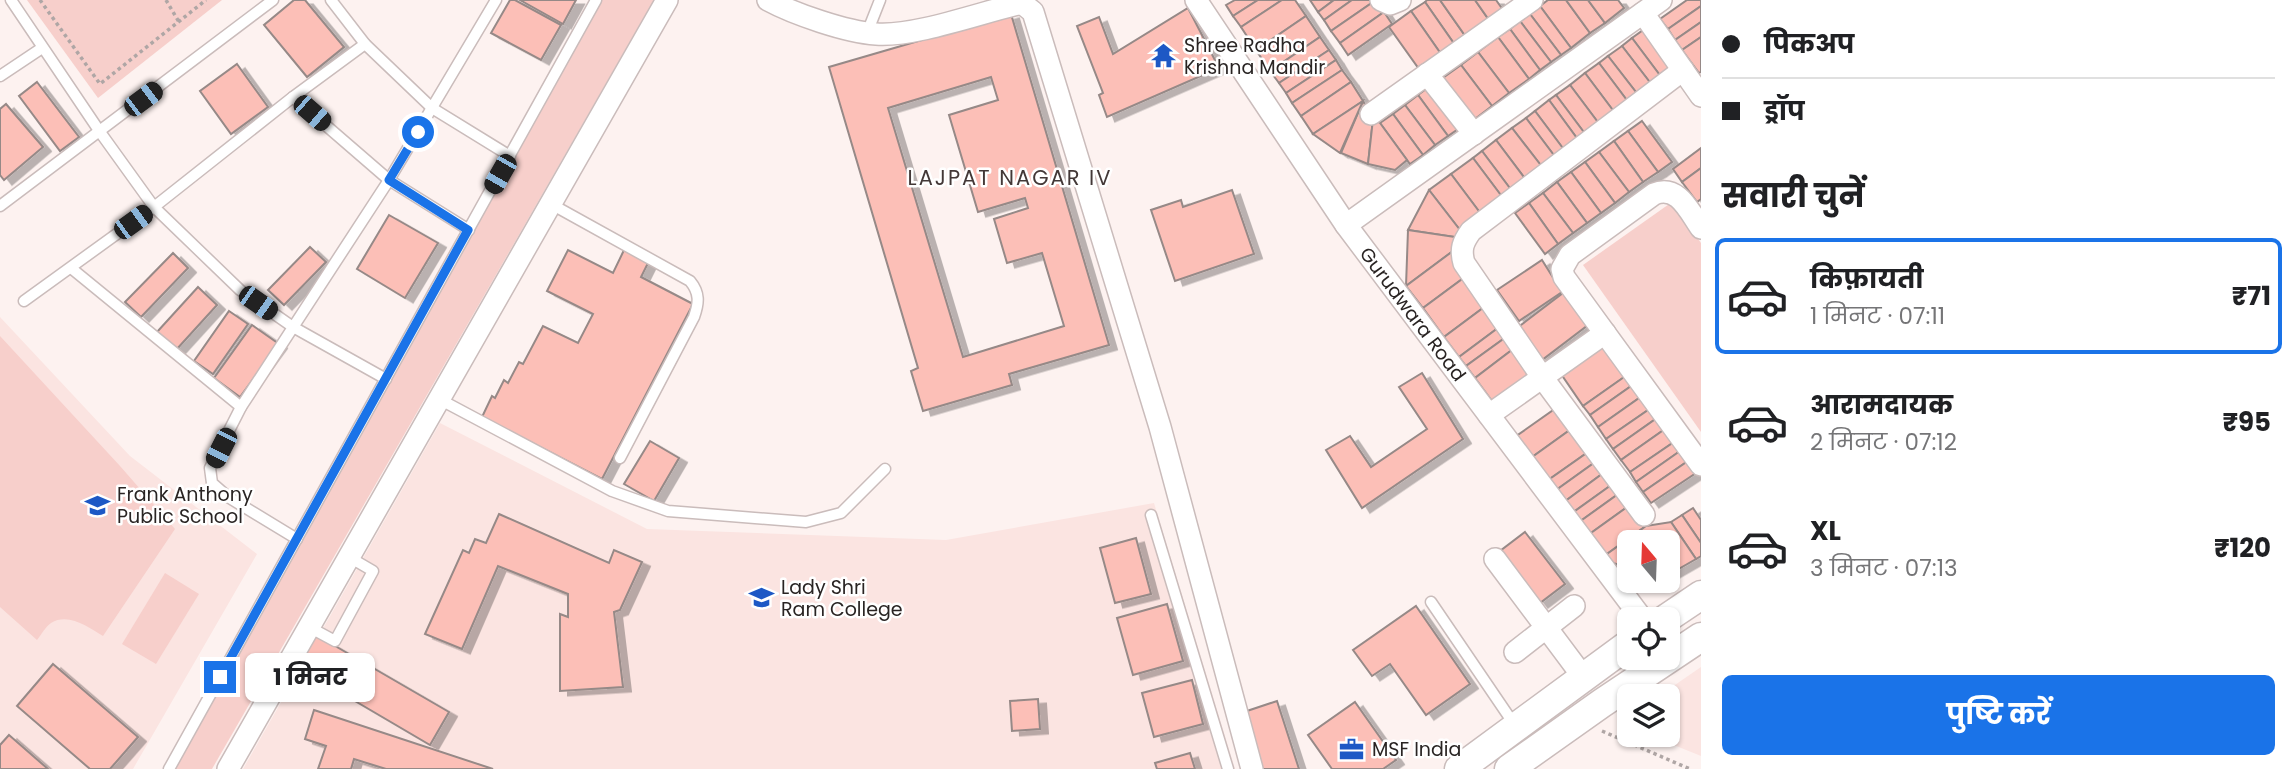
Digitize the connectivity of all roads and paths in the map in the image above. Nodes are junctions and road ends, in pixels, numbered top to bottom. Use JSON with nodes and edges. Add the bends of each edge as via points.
{"nodes":[{"id":1,"x":11,"y":0,"type":"edge"},
{"id":2,"x":47,"y":0,"type":"edge"},
{"id":3,"x":166,"y":0,"type":"edge"},
{"id":4,"x":206,"y":0,"type":"edge"},
{"id":5,"x":273,"y":0,"type":"edge"},
{"id":6,"x":331,"y":0,"type":"edge"},
{"id":7,"x":496,"y":0,"type":"edge"},
{"id":8,"x":596,"y":0,"type":"edge"},
{"id":9,"x":667,"y":0,"type":"edge"},
{"id":10,"x":768,"y":0,"type":"edge"},
{"id":11,"x":880,"y":0,"type":"edge"},
{"id":12,"x":1196,"y":0,"type":"edge"},
{"id":13,"x":1381,"y":0,"type":"edge"},
{"id":14,"x":1400,"y":0,"type":"edge"},
{"id":15,"x":1532,"y":0,"type":"edge"},
{"id":16,"x":1661,"y":0,"type":"edge"},
{"id":17,"x":41,"y":2,"type":"edge"},
{"id":18,"x":1005,"y":3,"type":"edge"},
{"id":19,"x":1643,"y":13,"type":"junction"},
{"id":20,"x":179,"y":22,"type":"junction"},
{"id":21,"x":867,"y":33,"type":"junction"},
{"id":22,"x":365,"y":44,"type":"junction"},
{"id":23,"x":42,"y":48,"type":"junction"},
{"id":24,"x":1683,"y":70,"type":"junction"},
{"id":25,"x":1427,"y":74,"type":"junction"},
{"id":26,"x":0,"y":76,"type":"edge"},
{"id":27,"x":1701,"y":96,"type":"edge"},
{"id":28,"x":293,"y":97,"type":"junction"},
{"id":29,"x":432,"y":108,"type":"junction"},
{"id":30,"x":1371,"y":114,"type":"dead end"},
{"id":31,"x":100,"y":132,"type":"junction"},
{"id":32,"x":1474,"y":134,"type":"junction"},
{"id":33,"x":510,"y":156,"type":"junction"},
{"id":34,"x":389,"y":180,"type":"junction"},
{"id":35,"x":551,"y":204,"type":"junction"},
{"id":36,"x":0,"y":206,"type":"edge"},
{"id":37,"x":154,"y":207,"type":"junction"},
{"id":38,"x":1346,"y":225,"type":"junction"},
{"id":39,"x":1701,"y":228,"type":"edge"},
{"id":40,"x":468,"y":230,"type":"junction"},
{"id":41,"x":71,"y":268,"type":"junction"},
{"id":42,"x":24,"y":301,"type":"dead end"},
{"id":43,"x":293,"y":327,"type":"junction"},
{"id":44,"x":1605,"y":333,"type":"junction"},
{"id":45,"x":1542,"y":377,"type":"junction"},
{"id":46,"x":386,"y":379,"type":"junction"},
{"id":47,"x":439,"y":399,"type":"junction"},
{"id":48,"x":241,"y":407,"type":"junction"},
{"id":49,"x":1489,"y":415,"type":"junction"},
{"id":50,"x":620,"y":458,"type":"dead end"},
{"id":51,"x":1701,"y":465,"type":"edge"},
{"id":52,"x":885,"y":469,"type":"dead end"},
{"id":53,"x":1151,"y":515,"type":"dead end"},
{"id":54,"x":1644,"y":515,"type":"dead end"},
{"id":55,"x":297,"y":539,"type":"junction"},
{"id":56,"x":349,"y":557,"type":"junction"},
{"id":57,"x":1495,"y":559,"type":"dead end"},
{"id":58,"x":1701,"y":595,"type":"edge"},
{"id":59,"x":1431,"y":602,"type":"dead end"},
{"id":60,"x":1574,"y":607,"type":"dead end"},
{"id":61,"x":1633,"y":607,"type":"edge"},
{"id":62,"x":1680,"y":609,"type":"edge"},
{"id":63,"x":309,"y":626,"type":"junction"},
{"id":64,"x":1546,"y":628,"type":"junction"},
{"id":65,"x":1701,"y":637,"type":"edge"},
{"id":66,"x":1515,"y":652,"type":"dead end"},
{"id":67,"x":1617,"y":654,"type":"edge"},
{"id":68,"x":1584,"y":678,"type":"junction"},
{"id":69,"x":1577,"y":720,"type":"junction"},
{"id":70,"x":1516,"y":727,"type":"junction"},
{"id":71,"x":169,"y":769,"type":"edge"},
{"id":72,"x":228,"y":769,"type":"edge"},
{"id":73,"x":1228,"y":769,"type":"edge"},
{"id":74,"x":1252,"y":769,"type":"edge"},
{"id":75,"x":1459,"y":769,"type":"edge"},
{"id":76,"x":1509,"y":769,"type":"edge"},
{"id":77,"x":1690,"y":769,"type":"edge"}],
"edges":[{"from":1,"to":23,"type":"lane"},
{"from":2,"to":17,"type":"path"},
{"from":3,"to":20,"type":"path"},
{"from":4,"to":20,"type":"path"},
{"from":5,"to":31,"type":"lane"},
{"from":6,"to":22,"type":"lane"},
{"from":7,"to":29,"type":"lane"},
{"from":8,"to":33,"type":"lane"},
{"from":9,"to":35,"type":"street"},
{"from":10,"to":21,"type":"street"},
{"from":11,"to":21,"type":"lane"},
{"from":12,"to":38,"type":"street","name":"Gurudwara Road"},
{"from":13,"to":14,"type":"street","via":[[1390,4]]},
{"from":15,"to":25,"type":"street"},
{"from":16,"to":19,"type":"street"},
{"from":17,"to":20,"type":"path","via":[[100,84]]},
{"from":18,"to":21,"type":"street","via":[[909,32]]},
{"from":18,"to":74,"type":"street","via":[[1023,3],[1040,29],[1160,427]]},
{"from":19,"to":24,"type":"street"},
{"from":19,"to":32,"type":"street"},
{"from":22,"to":28,"type":"lane"},
{"from":22,"to":29,"type":"lane"},
{"from":23,"to":26,"type":"lane"},
{"from":23,"to":31,"type":"lane"},
{"from":24,"to":27,"type":"street"},
{"from":24,"to":45,"type":"street","via":[[1484,220],[1464,241],[1464,263]]},
{"from":25,"to":30,"type":"street"},
{"from":25,"to":32,"type":"street"},
{"from":28,"to":34,"type":"lane"},
{"from":28,"to":37,"type":"lane"},
{"from":29,"to":33,"type":"lane"},
{"from":29,"to":34,"type":"lane"},
{"from":31,"to":36,"type":"lane"},
{"from":31,"to":37,"type":"lane"},
{"from":32,"to":38,"type":"street"},
{"from":33,"to":40,"type":"lane"},
{"from":34,"to":40,"type":"lane"},
{"from":34,"to":43,"type":"lane"},
{"from":35,"to":47,"type":"street"},
{"from":35,"to":50,"type":"lane","via":[[696,288],[694,317]]},
{"from":37,"to":41,"type":"lane"},
{"from":37,"to":43,"type":"lane","via":[[240,290]]},
{"from":38,"to":49,"type":"street","name":"Gurudwara Road"},
{"from":39,"to":44,"type":"street","via":[[1678,196],[1661,191],[1570,255],[1562,269],[1564,277]]},
{"from":40,"to":46,"type":"lane"},
{"from":41,"to":42,"type":"lane"},
{"from":41,"to":48,"type":"lane"},
{"from":43,"to":46,"type":"lane"},
{"from":43,"to":48,"type":"lane"},
{"from":44,"to":45,"type":"street"},
{"from":44,"to":51,"type":"street"},
{"from":45,"to":49,"type":"street"},
{"from":45,"to":54,"type":"street"},
{"from":46,"to":55,"type":"lane"},
{"from":47,"to":52,"type":"lane","via":[[612,491],[668,510],[806,522],[841,513]]},
{"from":47,"to":56,"type":"street"},
{"from":48,"to":55,"type":"lane","via":[[210,468],[212,483]]},
{"from":49,"to":61,"type":"street","name":"Gurudwara Road"},
{"from":53,"to":73,"type":"lane"},
{"from":55,"to":71,"type":"lane"},
{"from":56,"to":63,"type":"street"},
{"from":56,"to":63,"type":"lane","via":[[373,571],[335,641]]},
{"from":57,"to":64,"type":"street"},
{"from":58,"to":62,"type":"street"},
{"from":59,"to":70,"type":"lane"},
{"from":60,"to":64,"type":"street"},
{"from":63,"to":72,"type":"street"},
{"from":64,"to":66,"type":"street"},
{"from":64,"to":68,"type":"street"},
{"from":65,"to":69,"type":"street"},
{"from":67,"to":68,"type":"street"},
{"from":68,"to":70,"type":"street"},
{"from":69,"to":76,"type":"street"},
{"from":69,"to":77,"type":"path"},
{"from":70,"to":75,"type":"street"}]}
